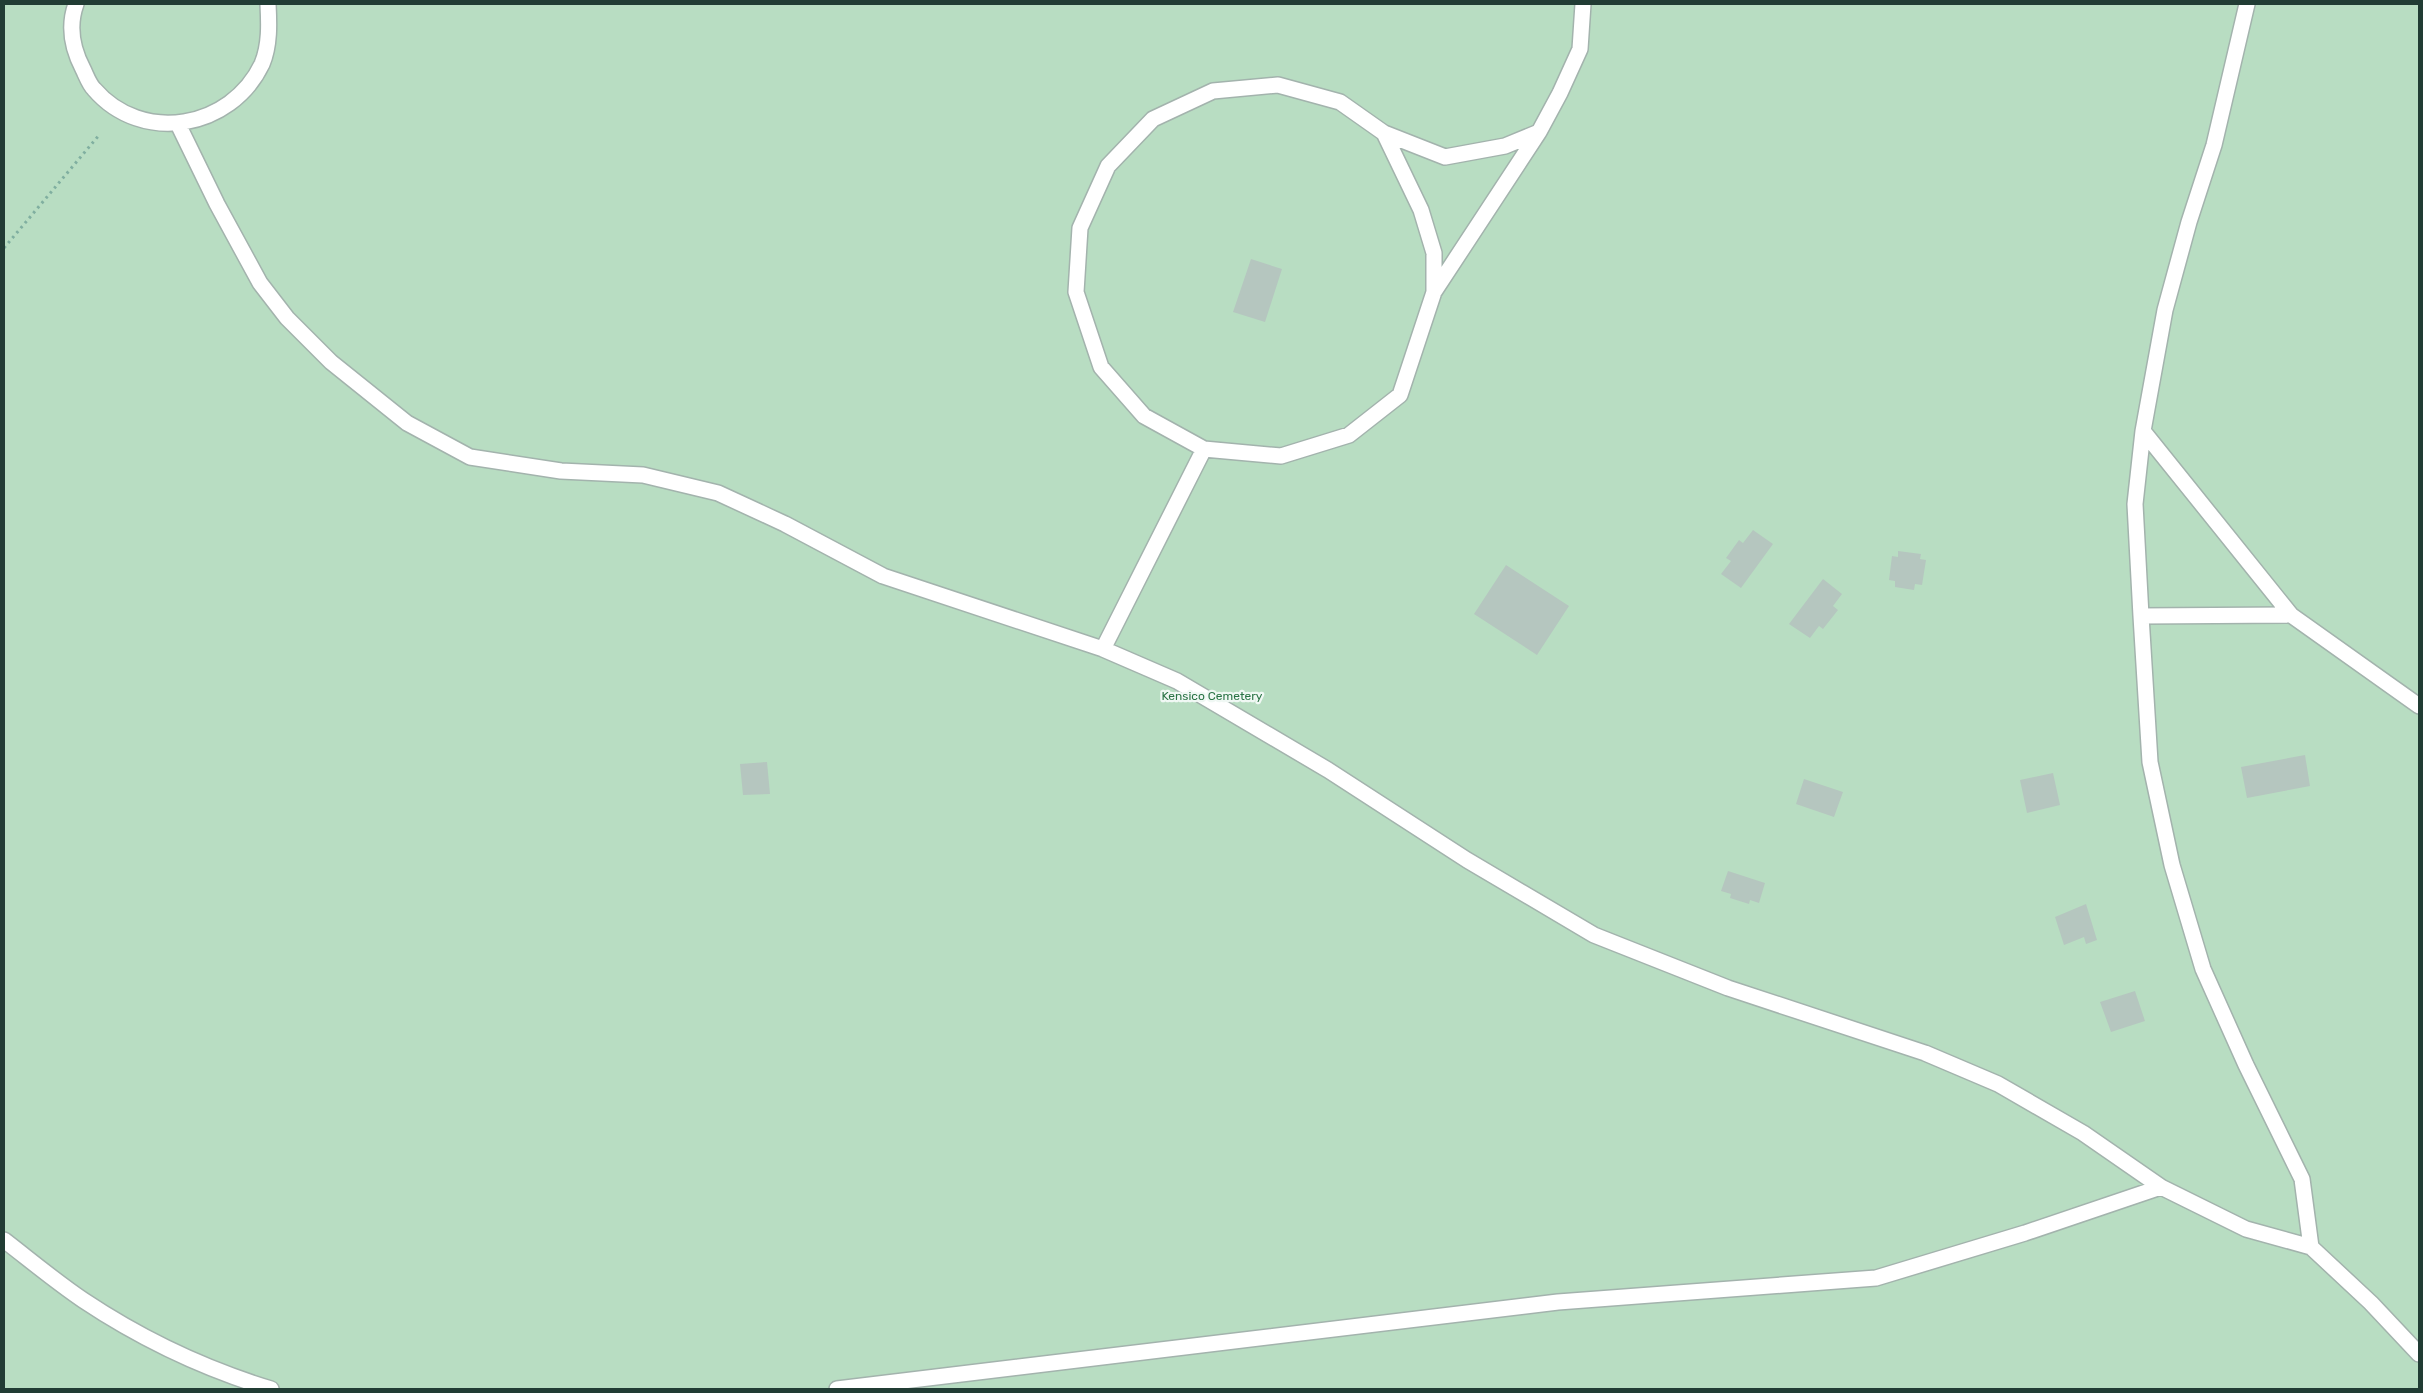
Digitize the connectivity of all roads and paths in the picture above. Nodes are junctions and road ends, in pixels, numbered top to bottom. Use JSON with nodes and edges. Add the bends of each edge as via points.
{"nodes":[{"id":1,"x":76,"y":4,"type":"edge"},
{"id":2,"x":268,"y":4,"type":"edge"},
{"id":3,"x":1583,"y":4,"type":"edge"},
{"id":4,"x":2247,"y":4,"type":"edge"},
{"id":5,"x":120,"y":110,"type":"junction"},
{"id":6,"x":178,"y":124,"type":"junction"},
{"id":7,"x":1539,"y":132,"type":"junction"},
{"id":8,"x":1384,"y":133,"type":"junction"},
{"id":9,"x":4,"y":248,"type":"edge"},
{"id":10,"x":1434,"y":292,"type":"junction"},
{"id":11,"x":2143,"y":431,"type":"junction"},
{"id":12,"x":1204,"y":449,"type":"junction"},
{"id":13,"x":2291,"y":615,"type":"junction"},
{"id":14,"x":2141,"y":616,"type":"junction"},
{"id":15,"x":1103,"y":649,"type":"junction"},
{"id":16,"x":2419,"y":706,"type":"edge"},
{"id":17,"x":2161,"y":1187,"type":"junction"},
{"id":18,"x":4,"y":1240,"type":"edge"},
{"id":19,"x":2311,"y":1247,"type":"junction"},
{"id":20,"x":2419,"y":1354,"type":"edge"},
{"id":21,"x":271,"y":1389,"type":"edge"},
{"id":22,"x":836,"y":1389,"type":"edge"}],
"edges":[{"from":1,"to":5,"type":"lane","via":[[71,19],[75,54],[94,89]]},
{"from":2,"to":6,"type":"lane","via":[[270,28],[262,63],[244,92],[212,115]]},
{"from":3,"to":7,"type":"lane","via":[[1580,49]]},
{"from":4,"to":11,"type":"lane","via":[[2214,146],[2165,310]]},
{"from":5,"to":6,"type":"lane","via":[[153,123]]},
{"from":5,"to":9,"type":"path"},
{"from":6,"to":15,"type":"lane","via":[[260,283],[287,318],[331,362],[407,423],[470,457],[561,471],[643,474],[718,494],[785,524],[883,576]]},
{"from":7,"to":8,"type":"lane","via":[[1504,146],[1444,157]]},
{"from":7,"to":10,"type":"lane"},
{"from":8,"to":10,"type":"lane","via":[[1421,210],[1434,253]]},
{"from":8,"to":12,"type":"lane","via":[[1340,102],[1278,85],[1213,91],[1153,119],[1108,166],[1080,228],[1076,292],[1101,367],[1144,416]]},
{"from":10,"to":12,"type":"lane","via":[[1400,395],[1349,435],[1281,456]]},
{"from":11,"to":13,"type":"lane"},
{"from":11,"to":14,"type":"lane","via":[[2135,504]]},
{"from":12,"to":15,"type":"lane"},
{"from":13,"to":14,"type":"lane"},
{"from":13,"to":16,"type":"lane"},
{"from":14,"to":19,"type":"lane","via":[[2150,762],[2172,865],[2203,969],[2302,1179]]},
{"from":15,"to":17,"type":"lane","via":[[1177,681],[1328,770],[1467,860],[1594,935],[1728,988],[1925,1053],[1998,1084],[2083,1133]]},
{"from":17,"to":19,"type":"lane","via":[[2246,1229]]},
{"from":17,"to":22,"type":"lane","via":[[1876,1278],[1558,1302]]},
{"from":18,"to":21,"type":"lane","via":[[83,1300],[164,1347],[246,1382]]},
{"from":19,"to":20,"type":"lane"}]}
